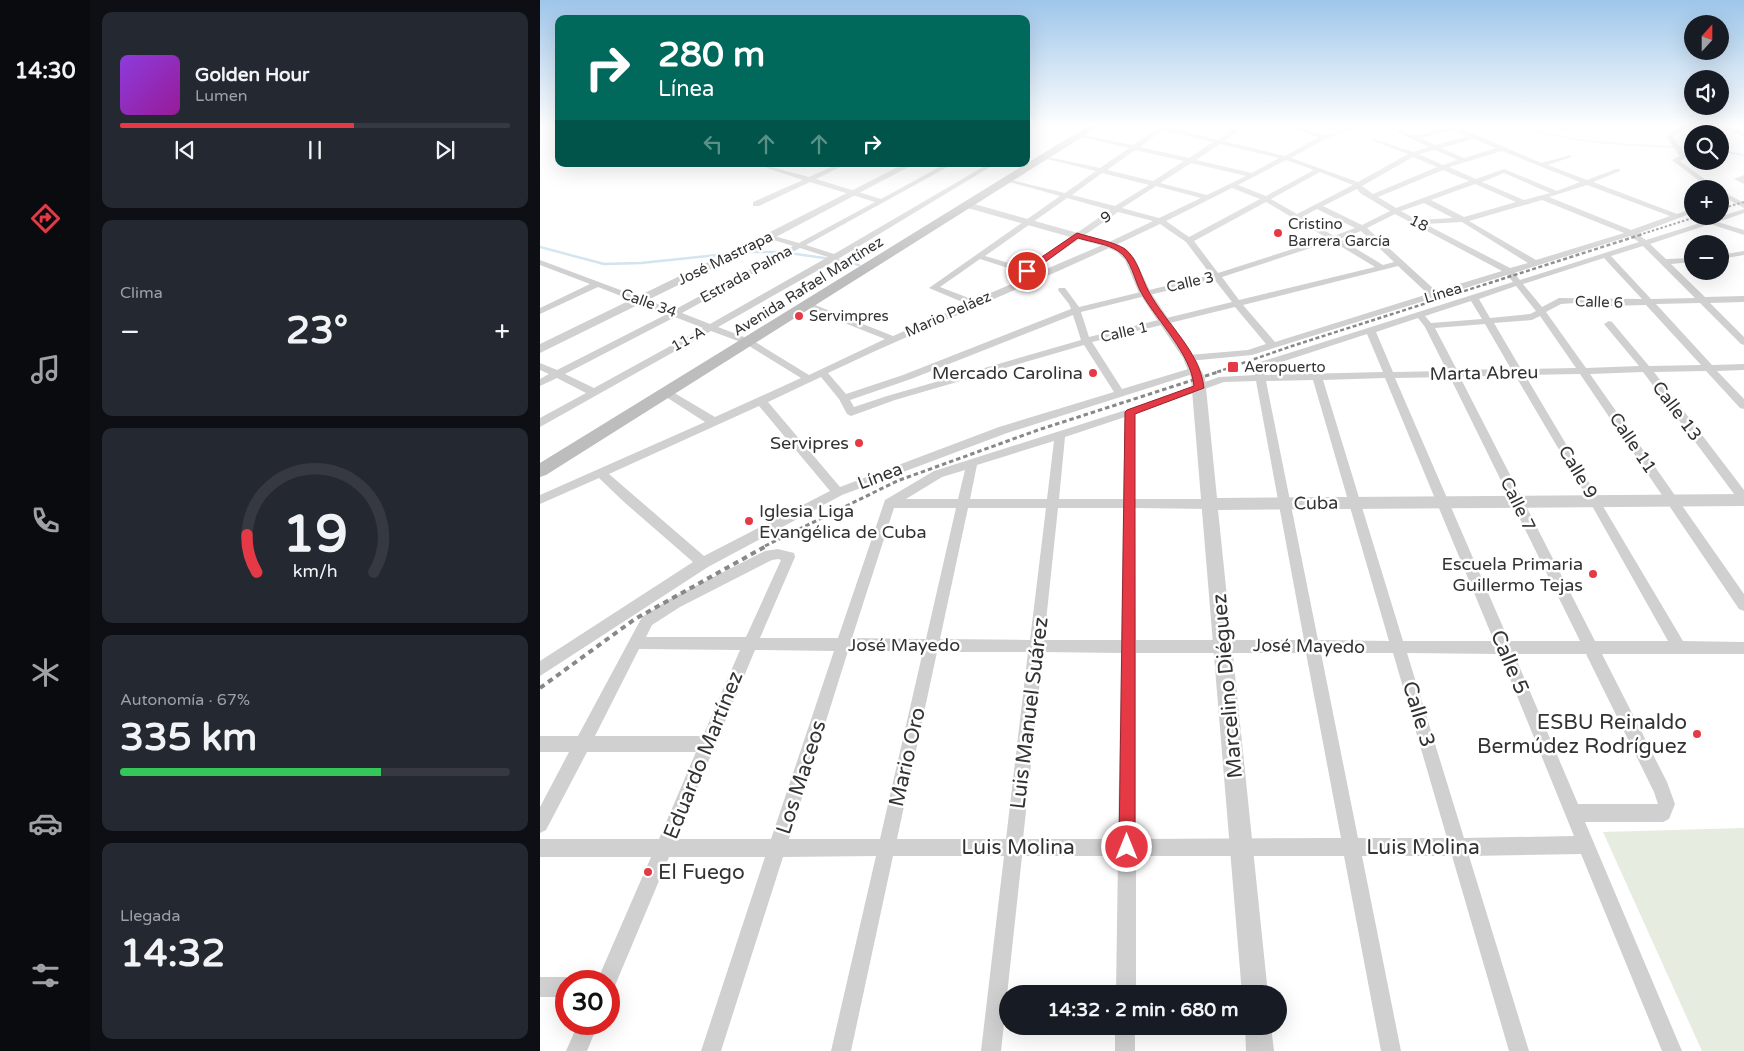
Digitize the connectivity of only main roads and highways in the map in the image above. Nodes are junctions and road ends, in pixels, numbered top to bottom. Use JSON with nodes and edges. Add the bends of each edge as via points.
{"nodes":[{"id":1,"x":1014,"y":176,"type":"edge"},
{"id":2,"x":540,"y":471,"type":"edge"}],
"edges":[{"from":1,"to":2,"type":"main road","name":"Avenida Rafael Martínez"}]}
